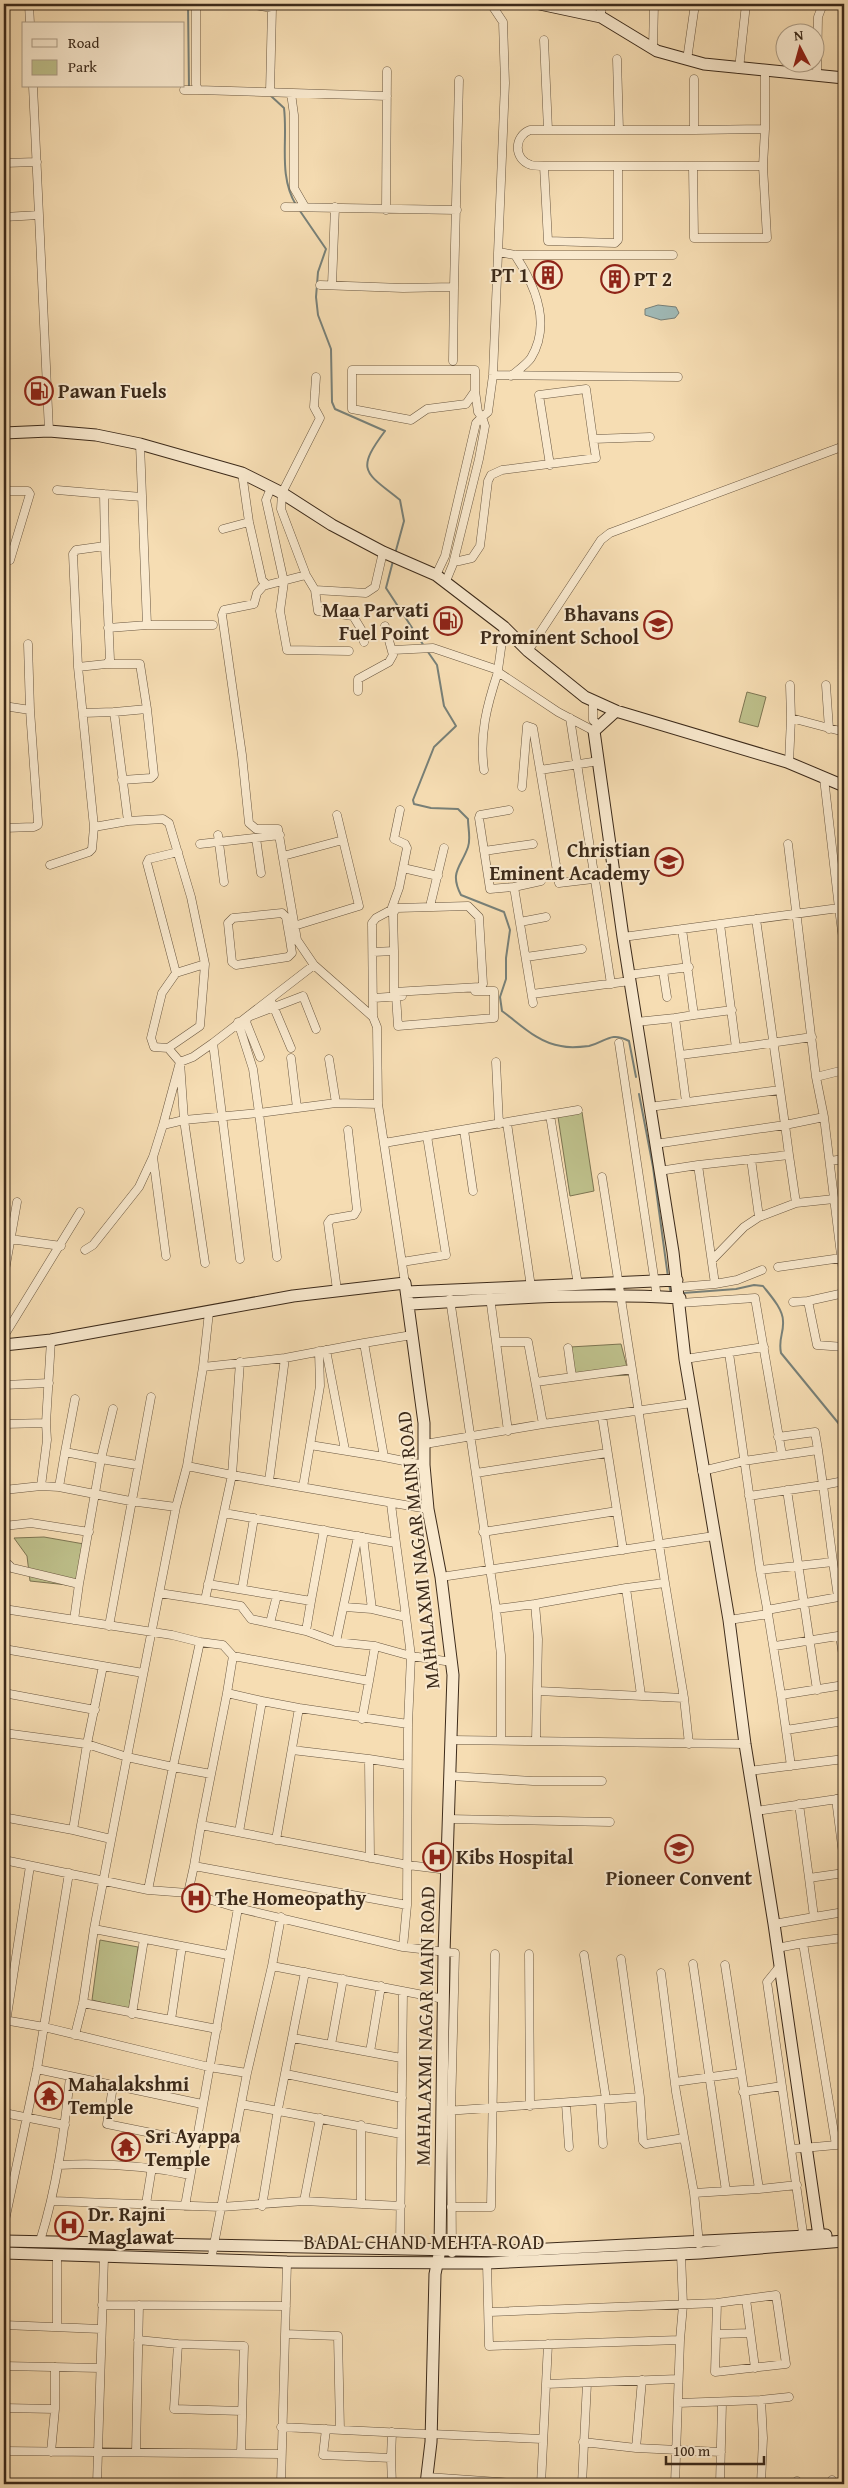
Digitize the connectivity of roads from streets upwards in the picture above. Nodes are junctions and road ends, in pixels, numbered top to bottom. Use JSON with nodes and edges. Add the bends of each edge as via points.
{"nodes":[{"id":1,"x":29,"y":4,"type":"edge"},
{"id":2,"x":196,"y":4,"type":"edge"},
{"id":3,"x":248,"y":4,"type":"edge"},
{"id":4,"x":491,"y":4,"type":"edge"},
{"id":5,"x":547,"y":4,"type":"edge"},
{"id":6,"x":601,"y":4,"type":"edge"},
{"id":7,"x":654,"y":4,"type":"edge"},
{"id":8,"x":695,"y":4,"type":"edge"},
{"id":9,"x":746,"y":4,"type":"edge"},
{"id":10,"x":823,"y":4,"type":"edge"},
{"id":11,"x":601,"y":17,"type":"junction"},
{"id":12,"x":30,"y":22,"type":"edge"},
{"id":13,"x":544,"y":40,"type":"dead end"},
{"id":14,"x":653,"y":49,"type":"junction"},
{"id":15,"x":616,"y":59,"type":"dead end"},
{"id":16,"x":687,"y":60,"type":"junction"},
{"id":17,"x":739,"y":69,"type":"junction"},
{"id":18,"x":387,"y":71,"type":"dead end"},
{"id":19,"x":765,"y":71,"type":"junction"},
{"id":20,"x":817,"y":76,"type":"junction"},
{"id":21,"x":844,"y":78,"type":"edge"},
{"id":22,"x":694,"y":79,"type":"dead end"},
{"id":23,"x":459,"y":80,"type":"dead end"},
{"id":24,"x":33,"y":88,"type":"edge"},
{"id":25,"x":270,"y":92,"type":"junction"},
{"id":26,"x":291,"y":93,"type":"junction"},
{"id":27,"x":387,"y":96,"type":"junction"},
{"id":28,"x":765,"y":129,"type":"junction"},
{"id":29,"x":548,"y":130,"type":"junction"},
{"id":30,"x":619,"y":130,"type":"junction"},
{"id":31,"x":694,"y":130,"type":"junction"},
{"id":32,"x":503,"y":144,"type":"junction"},
{"id":33,"x":517,"y":144,"type":"junction"},
{"id":34,"x":36,"y":162,"type":"junction"},
{"id":35,"x":4,"y":163,"type":"edge"},
{"id":36,"x":544,"y":166,"type":"junction"},
{"id":37,"x":618,"y":166,"type":"junction"},
{"id":38,"x":693,"y":166,"type":"junction"},
{"id":39,"x":763,"y":166,"type":"junction"},
{"id":40,"x":285,"y":207,"type":"dead end"},
{"id":41,"x":300,"y":207,"type":"junction"},
{"id":42,"x":335,"y":207,"type":"junction"},
{"id":43,"x":386,"y":210,"type":"junction"},
{"id":44,"x":457,"y":210,"type":"junction"},
{"id":45,"x":39,"y":215,"type":"junction"},
{"id":46,"x":4,"y":217,"type":"edge"},
{"id":47,"x":499,"y":252,"type":"junction"},
{"id":48,"x":515,"y":255,"type":"junction"},
{"id":49,"x":673,"y":255,"type":"dead end"},
{"id":50,"x":320,"y":285,"type":"dead end"},
{"id":51,"x":332,"y":285,"type":"junction"},
{"id":52,"x":454,"y":287,"type":"junction"},
{"id":53,"x":453,"y":361,"type":"dead end"},
{"id":54,"x":493,"y":375,"type":"junction"},
{"id":55,"x":511,"y":376,"type":"junction"},
{"id":56,"x":678,"y":377,"type":"dead end"},
{"id":57,"x":316,"y":378,"type":"dead end"},
{"id":58,"x":475,"y":391,"type":"junction"},
{"id":59,"x":482,"y":417,"type":"junction"},
{"id":60,"x":49,"y":431,"type":"junction"},
{"id":61,"x":4,"y":433,"type":"edge"},
{"id":62,"x":650,"y":437,"type":"dead end"},
{"id":63,"x":593,"y":439,"type":"junction"},
{"id":64,"x":140,"y":444,"type":"junction"},
{"id":65,"x":844,"y":446,"type":"edge"},
{"id":66,"x":550,"y":465,"type":"junction"},
{"id":67,"x":476,"y":472,"type":"junction"},
{"id":68,"x":242,"y":473,"type":"junction"},
{"id":69,"x":491,"y":475,"type":"junction"},
{"id":70,"x":57,"y":490,"type":"dead end"},
{"id":71,"x":4,"y":491,"type":"edge"},
{"id":72,"x":276,"y":491,"type":"junction"},
{"id":73,"x":104,"y":494,"type":"junction"},
{"id":74,"x":142,"y":497,"type":"junction"},
{"id":75,"x":249,"y":522,"type":"junction"},
{"id":76,"x":223,"y":529,"type":"dead end"},
{"id":77,"x":105,"y":546,"type":"junction"},
{"id":78,"x":384,"y":553,"type":"junction"},
{"id":79,"x":4,"y":560,"type":"edge"},
{"id":80,"x":454,"y":560,"type":"junction"},
{"id":81,"x":306,"y":575,"type":"junction"},
{"id":82,"x":441,"y":578,"type":"junction"},
{"id":83,"x":284,"y":582,"type":"junction"},
{"id":84,"x":265,"y":584,"type":"junction"},
{"id":85,"x":315,"y":590,"type":"junction"},
{"id":86,"x":147,"y":625,"type":"junction"},
{"id":87,"x":213,"y":625,"type":"dead end"},
{"id":88,"x":385,"y":626,"type":"dead end"},
{"id":89,"x":504,"y":627,"type":"junction"},
{"id":90,"x":108,"y":628,"type":"junction"},
{"id":91,"x":364,"y":642,"type":"dead end"},
{"id":92,"x":28,"y":644,"type":"dead end"},
{"id":93,"x":393,"y":650,"type":"junction"},
{"id":94,"x":349,"y":651,"type":"dead end"},
{"id":95,"x":528,"y":651,"type":"junction"},
{"id":96,"x":106,"y":664,"type":"junction"},
{"id":97,"x":78,"y":667,"type":"junction"},
{"id":98,"x":498,"y":671,"type":"junction"},
{"id":99,"x":790,"y":685,"type":"dead end"},
{"id":100,"x":826,"y":685,"type":"dead end"},
{"id":101,"x":358,"y":691,"type":"dead end"},
{"id":102,"x":593,"y":701,"type":"junction"},
{"id":103,"x":4,"y":706,"type":"edge"},
{"id":104,"x":147,"y":709,"type":"junction"},
{"id":105,"x":30,"y":710,"type":"junction"},
{"id":106,"x":616,"y":711,"type":"junction"},
{"id":107,"x":114,"y":712,"type":"junction"},
{"id":108,"x":83,"y":713,"type":"junction"},
{"id":109,"x":570,"y":718,"type":"junction"},
{"id":110,"x":791,"y":718,"type":"junction"},
{"id":111,"x":596,"y":728,"type":"junction"},
{"id":112,"x":830,"y":729,"type":"junction"},
{"id":113,"x":844,"y":732,"type":"edge"},
{"id":114,"x":599,"y":761,"type":"junction"},
{"id":115,"x":790,"y":763,"type":"junction"},
{"id":116,"x":576,"y":765,"type":"junction"},
{"id":117,"x":484,"y":770,"type":"dead end"},
{"id":118,"x":540,"y":770,"type":"junction"},
{"id":119,"x":824,"y":778,"type":"junction"},
{"id":120,"x":122,"y":780,"type":"junction"},
{"id":121,"x":844,"y":786,"type":"edge"},
{"id":122,"x":522,"y":787,"type":"dead end"},
{"id":123,"x":400,"y":810,"type":"dead end"},
{"id":124,"x":509,"y":810,"type":"dead end"},
{"id":125,"x":337,"y":815,"type":"dead end"},
{"id":126,"x":128,"y":821,"type":"junction"},
{"id":127,"x":94,"y":827,"type":"junction"},
{"id":128,"x":4,"y":828,"type":"edge"},
{"id":129,"x":280,"y":835,"type":"junction"},
{"id":130,"x":218,"y":838,"type":"junction"},
{"id":131,"x":256,"y":838,"type":"junction"},
{"id":132,"x":343,"y":840,"type":"junction"},
{"id":133,"x":200,"y":844,"type":"dead end"},
{"id":134,"x":533,"y":844,"type":"dead end"},
{"id":135,"x":788,"y":844,"type":"dead end"},
{"id":136,"x":444,"y":848,"type":"dead end"},
{"id":137,"x":484,"y":851,"type":"junction"},
{"id":138,"x":178,"y":852,"type":"junction"},
{"id":139,"x":283,"y":856,"type":"junction"},
{"id":140,"x":50,"y":865,"type":"dead end"},
{"id":141,"x":403,"y":868,"type":"junction"},
{"id":142,"x":261,"y":873,"type":"dead end"},
{"id":143,"x":438,"y":876,"type":"junction"},
{"id":144,"x":593,"y":879,"type":"junction"},
{"id":145,"x":541,"y":881,"type":"dead end"},
{"id":146,"x":224,"y":882,"type":"dead end"},
{"id":147,"x":514,"y":887,"type":"junction"},
{"id":148,"x":431,"y":902,"type":"dead end"},
{"id":149,"x":839,"y":908,"type":"junction"},
{"id":150,"x":795,"y":913,"type":"junction"},
{"id":151,"x":546,"y":917,"type":"dead end"},
{"id":152,"x":756,"y":919,"type":"junction"},
{"id":153,"x":520,"y":922,"type":"junction"},
{"id":154,"x":720,"y":924,"type":"junction"},
{"id":155,"x":294,"y":926,"type":"junction"},
{"id":156,"x":682,"y":929,"type":"junction"},
{"id":157,"x":622,"y":937,"type":"junction"},
{"id":158,"x":293,"y":940,"type":"junction"},
{"id":159,"x":844,"y":947,"type":"edge"},
{"id":160,"x":582,"y":949,"type":"dead end"},
{"id":161,"x":394,"y":951,"type":"junction"},
{"id":162,"x":373,"y":952,"type":"junction"},
{"id":163,"x":526,"y":957,"type":"junction"},
{"id":164,"x":205,"y":964,"type":"junction"},
{"id":165,"x":314,"y":965,"type":"junction"},
{"id":166,"x":689,"y":967,"type":"junction"},
{"id":167,"x":664,"y":971,"type":"junction"},
{"id":168,"x":176,"y":973,"type":"junction"},
{"id":169,"x":629,"y":978,"type":"junction"},
{"id":170,"x":611,"y":984,"type":"junction"},
{"id":171,"x":532,"y":994,"type":"junction"},
{"id":172,"x":396,"y":996,"type":"junction"},
{"id":173,"x":667,"y":997,"type":"dead end"},
{"id":174,"x":374,"y":998,"type":"junction"},
{"id":175,"x":268,"y":999,"type":"junction"},
{"id":176,"x":533,"y":1003,"type":"dead end"},
{"id":177,"x":273,"y":1006,"type":"junction"},
{"id":178,"x":732,"y":1010,"type":"junction"},
{"id":179,"x":694,"y":1015,"type":"junction"},
{"id":180,"x":373,"y":1017,"type":"junction"},
{"id":181,"x":675,"y":1018,"type":"junction"},
{"id":182,"x":238,"y":1022,"type":"junction"},
{"id":183,"x":636,"y":1022,"type":"junction"},
{"id":184,"x":316,"y":1029,"type":"dead end"},
{"id":185,"x":812,"y":1037,"type":"junction"},
{"id":186,"x":212,"y":1043,"type":"junction"},
{"id":187,"x":619,"y":1043,"type":"dead end"},
{"id":188,"x":772,"y":1043,"type":"junction"},
{"id":189,"x":168,"y":1048,"type":"junction"},
{"id":190,"x":291,"y":1048,"type":"dead end"},
{"id":191,"x":736,"y":1048,"type":"junction"},
{"id":192,"x":680,"y":1055,"type":"junction"},
{"id":193,"x":260,"y":1057,"type":"dead end"},
{"id":194,"x":291,"y":1058,"type":"dead end"},
{"id":195,"x":329,"y":1059,"type":"dead end"},
{"id":196,"x":180,"y":1062,"type":"junction"},
{"id":197,"x":496,"y":1062,"type":"dead end"},
{"id":198,"x":844,"y":1070,"type":"edge"},
{"id":199,"x":816,"y":1077,"type":"junction"},
{"id":200,"x":780,"y":1090,"type":"junction"},
{"id":201,"x":686,"y":1102,"type":"junction"},
{"id":202,"x":336,"y":1103,"type":"junction"},
{"id":203,"x":378,"y":1104,"type":"junction"},
{"id":204,"x":649,"y":1107,"type":"junction"},
{"id":205,"x":298,"y":1108,"type":"junction"},
{"id":206,"x":578,"y":1110,"type":"dead end"},
{"id":207,"x":259,"y":1113,"type":"junction"},
{"id":208,"x":550,"y":1115,"type":"junction"},
{"id":209,"x":222,"y":1117,"type":"junction"},
{"id":210,"x":824,"y":1117,"type":"junction"},
{"id":211,"x":184,"y":1120,"type":"junction"},
{"id":212,"x":507,"y":1123,"type":"junction"},
{"id":213,"x":498,"y":1124,"type":"junction"},
{"id":214,"x":163,"y":1125,"type":"junction"},
{"id":215,"x":785,"y":1125,"type":"junction"},
{"id":216,"x":348,"y":1130,"type":"dead end"},
{"id":217,"x":464,"y":1130,"type":"junction"},
{"id":218,"x":427,"y":1136,"type":"junction"},
{"id":219,"x":384,"y":1143,"type":"junction"},
{"id":220,"x":655,"y":1144,"type":"junction"},
{"id":221,"x":789,"y":1155,"type":"junction"},
{"id":222,"x":152,"y":1157,"type":"junction"},
{"id":223,"x":751,"y":1159,"type":"junction"},
{"id":224,"x":844,"y":1159,"type":"edge"},
{"id":225,"x":830,"y":1161,"type":"junction"},
{"id":226,"x":698,"y":1166,"type":"junction"},
{"id":227,"x":659,"y":1171,"type":"junction"},
{"id":228,"x":602,"y":1177,"type":"dead end"},
{"id":229,"x":473,"y":1191,"type":"dead end"},
{"id":230,"x":834,"y":1199,"type":"junction"},
{"id":231,"x":17,"y":1202,"type":"dead end"},
{"id":232,"x":796,"y":1203,"type":"junction"},
{"id":233,"x":80,"y":1212,"type":"dead end"},
{"id":234,"x":759,"y":1217,"type":"junction"},
{"id":235,"x":10,"y":1239,"type":"junction"},
{"id":236,"x":61,"y":1246,"type":"junction"},
{"id":237,"x":85,"y":1250,"type":"dead end"},
{"id":238,"x":166,"y":1256,"type":"dead end"},
{"id":239,"x":277,"y":1257,"type":"dead end"},
{"id":240,"x":841,"y":1258,"type":"junction"},
{"id":241,"x":240,"y":1259,"type":"dead end"},
{"id":242,"x":712,"y":1260,"type":"junction"},
{"id":243,"x":402,"y":1262,"type":"junction"},
{"id":244,"x":205,"y":1263,"type":"dead end"},
{"id":245,"x":778,"y":1266,"type":"dead end"},
{"id":246,"x":762,"y":1270,"type":"dead end"},
{"id":247,"x":4,"y":1276,"type":"edge"},
{"id":248,"x":844,"y":1279,"type":"edge"},
{"id":249,"x":716,"y":1284,"type":"junction"},
{"id":250,"x":578,"y":1285,"type":"junction"},
{"id":251,"x":406,"y":1287,"type":"junction"},
{"id":252,"x":531,"y":1287,"type":"junction"},
{"id":253,"x":620,"y":1289,"type":"junction"},
{"id":254,"x":673,"y":1289,"type":"junction"},
{"id":255,"x":337,"y":1290,"type":"junction"},
{"id":256,"x":489,"y":1293,"type":"junction"},
{"id":257,"x":844,"y":1293,"type":"edge"},
{"id":258,"x":449,"y":1296,"type":"junction"},
{"id":259,"x":657,"y":1297,"type":"junction"},
{"id":260,"x":808,"y":1301,"type":"junction"},
{"id":261,"x":793,"y":1302,"type":"dead end"},
{"id":262,"x":409,"y":1304,"type":"junction"},
{"id":263,"x":209,"y":1312,"type":"junction"},
{"id":264,"x":412,"y":1335,"type":"junction"},
{"id":265,"x":4,"y":1336,"type":"edge"},
{"id":266,"x":51,"y":1340,"type":"junction"},
{"id":267,"x":496,"y":1342,"type":"junction"},
{"id":268,"x":364,"y":1344,"type":"junction"},
{"id":269,"x":4,"y":1345,"type":"edge"},
{"id":270,"x":764,"y":1347,"type":"junction"},
{"id":271,"x":844,"y":1347,"type":"edge"},
{"id":272,"x":568,"y":1348,"type":"dead end"},
{"id":273,"x":323,"y":1350,"type":"junction"},
{"id":274,"x":729,"y":1353,"type":"junction"},
{"id":275,"x":285,"y":1358,"type":"junction"},
{"id":276,"x":685,"y":1359,"type":"junction"},
{"id":277,"x":240,"y":1362,"type":"junction"},
{"id":278,"x":203,"y":1367,"type":"junction"},
{"id":279,"x":632,"y":1369,"type":"junction"},
{"id":280,"x":572,"y":1377,"type":"junction"},
{"id":281,"x":536,"y":1382,"type":"junction"},
{"id":282,"x":48,"y":1383,"type":"junction"},
{"id":283,"x":4,"y":1385,"type":"edge"},
{"id":284,"x":150,"y":1397,"type":"dead end"},
{"id":285,"x":75,"y":1399,"type":"dead end"},
{"id":286,"x":692,"y":1403,"type":"junction"},
{"id":287,"x":113,"y":1409,"type":"dead end"},
{"id":288,"x":638,"y":1411,"type":"junction"},
{"id":289,"x":602,"y":1416,"type":"junction"},
{"id":290,"x":46,"y":1422,"type":"junction"},
{"id":291,"x":4,"y":1424,"type":"edge"},
{"id":292,"x":543,"y":1424,"type":"junction"},
{"id":293,"x":508,"y":1431,"type":"junction"},
{"id":294,"x":470,"y":1436,"type":"junction"},
{"id":295,"x":778,"y":1437,"type":"junction"},
{"id":296,"x":425,"y":1444,"type":"junction"},
{"id":297,"x":310,"y":1445,"type":"junction"},
{"id":298,"x":346,"y":1450,"type":"junction"},
{"id":299,"x":818,"y":1450,"type":"junction"},
{"id":300,"x":65,"y":1452,"type":"junction"},
{"id":301,"x":608,"y":1453,"type":"junction"},
{"id":302,"x":782,"y":1455,"type":"junction"},
{"id":303,"x":384,"y":1457,"type":"junction"},
{"id":304,"x":102,"y":1459,"type":"junction"},
{"id":305,"x":744,"y":1461,"type":"junction"},
{"id":306,"x":424,"y":1464,"type":"junction"},
{"id":307,"x":137,"y":1465,"type":"junction"},
{"id":308,"x":187,"y":1466,"type":"junction"},
{"id":309,"x":702,"y":1471,"type":"junction"},
{"id":310,"x":476,"y":1473,"type":"junction"},
{"id":311,"x":232,"y":1475,"type":"junction"},
{"id":312,"x":269,"y":1481,"type":"junction"},
{"id":313,"x":844,"y":1481,"type":"edge"},
{"id":314,"x":823,"y":1485,"type":"junction"},
{"id":315,"x":41,"y":1486,"type":"junction"},
{"id":316,"x":302,"y":1487,"type":"junction"},
{"id":317,"x":59,"y":1488,"type":"junction"},
{"id":318,"x":4,"y":1489,"type":"edge"},
{"id":319,"x":787,"y":1490,"type":"junction"},
{"id":320,"x":94,"y":1495,"type":"junction"},
{"id":321,"x":749,"y":1496,"type":"junction"},
{"id":322,"x":130,"y":1501,"type":"junction"},
{"id":323,"x":391,"y":1504,"type":"junction"},
{"id":324,"x":176,"y":1507,"type":"junction"},
{"id":325,"x":428,"y":1508,"type":"junction"},
{"id":326,"x":617,"y":1511,"type":"junction"},
{"id":327,"x":224,"y":1513,"type":"junction"},
{"id":328,"x":254,"y":1518,"type":"junction"},
{"id":329,"x":4,"y":1526,"type":"edge"},
{"id":330,"x":324,"y":1530,"type":"junction"},
{"id":331,"x":89,"y":1532,"type":"junction"},
{"id":332,"x":484,"y":1532,"type":"junction"},
{"id":333,"x":361,"y":1536,"type":"junction"},
{"id":334,"x":714,"y":1536,"type":"junction"},
{"id":335,"x":396,"y":1543,"type":"junction"},
{"id":336,"x":660,"y":1544,"type":"junction"},
{"id":337,"x":623,"y":1550,"type":"junction"},
{"id":338,"x":833,"y":1562,"type":"junction"},
{"id":339,"x":4,"y":1564,"type":"edge"},
{"id":340,"x":797,"y":1566,"type":"junction"},
{"id":341,"x":490,"y":1570,"type":"junction"},
{"id":342,"x":760,"y":1570,"type":"junction"},
{"id":343,"x":441,"y":1577,"type":"junction"},
{"id":344,"x":665,"y":1583,"type":"junction"},
{"id":345,"x":80,"y":1584,"type":"junction"},
{"id":346,"x":208,"y":1584,"type":"junction"},
{"id":347,"x":626,"y":1588,"type":"junction"},
{"id":348,"x":242,"y":1589,"type":"junction"},
{"id":349,"x":159,"y":1593,"type":"junction"},
{"id":350,"x":277,"y":1595,"type":"junction"},
{"id":351,"x":841,"y":1596,"type":"edge"},
{"id":352,"x":204,"y":1600,"type":"junction"},
{"id":353,"x":311,"y":1601,"type":"junction"},
{"id":354,"x":803,"y":1603,"type":"junction"},
{"id":355,"x":535,"y":1604,"type":"junction"},
{"id":356,"x":345,"y":1607,"type":"junction"},
{"id":357,"x":496,"y":1608,"type":"junction"},
{"id":358,"x":4,"y":1609,"type":"edge"},
{"id":359,"x":372,"y":1610,"type":"junction"},
{"id":360,"x":768,"y":1612,"type":"junction"},
{"id":361,"x":406,"y":1617,"type":"junction"},
{"id":362,"x":74,"y":1620,"type":"junction"},
{"id":363,"x":729,"y":1620,"type":"junction"},
{"id":364,"x":270,"y":1623,"type":"junction"},
{"id":365,"x":109,"y":1626,"type":"junction"},
{"id":366,"x":306,"y":1631,"type":"junction"},
{"id":367,"x":152,"y":1634,"type":"junction"},
{"id":368,"x":842,"y":1636,"type":"edge"},
{"id":369,"x":809,"y":1641,"type":"junction"},
{"id":370,"x":200,"y":1642,"type":"junction"},
{"id":371,"x":336,"y":1642,"type":"junction"},
{"id":372,"x":375,"y":1646,"type":"junction"},
{"id":373,"x":775,"y":1646,"type":"junction"},
{"id":374,"x":4,"y":1649,"type":"edge"},
{"id":375,"x":233,"y":1656,"type":"junction"},
{"id":376,"x":411,"y":1656,"type":"junction"},
{"id":377,"x":452,"y":1662,"type":"junction"},
{"id":378,"x":844,"y":1662,"type":"edge"},
{"id":379,"x":103,"y":1666,"type":"junction"},
{"id":380,"x":144,"y":1673,"type":"junction"},
{"id":381,"x":369,"y":1681,"type":"junction"},
{"id":382,"x":844,"y":1685,"type":"edge"},
{"id":383,"x":817,"y":1690,"type":"junction"},
{"id":384,"x":538,"y":1691,"type":"junction"},
{"id":385,"x":4,"y":1693,"type":"edge"},
{"id":386,"x":227,"y":1693,"type":"junction"},
{"id":387,"x":641,"y":1694,"type":"junction"},
{"id":388,"x":781,"y":1695,"type":"junction"},
{"id":389,"x":684,"y":1698,"type":"junction"},
{"id":390,"x":262,"y":1701,"type":"junction"},
{"id":391,"x":298,"y":1708,"type":"junction"},
{"id":392,"x":95,"y":1710,"type":"junction"},
{"id":393,"x":362,"y":1719,"type":"junction"},
{"id":394,"x":844,"y":1721,"type":"edge"},
{"id":395,"x":408,"y":1724,"type":"junction"},
{"id":396,"x":786,"y":1730,"type":"junction"},
{"id":397,"x":4,"y":1734,"type":"edge"},
{"id":398,"x":451,"y":1740,"type":"junction"},
{"id":399,"x":501,"y":1740,"type":"junction"},
{"id":400,"x":536,"y":1741,"type":"junction"},
{"id":401,"x":87,"y":1744,"type":"junction"},
{"id":402,"x":689,"y":1744,"type":"junction"},
{"id":403,"x":744,"y":1744,"type":"junction"},
{"id":404,"x":292,"y":1750,"type":"junction"},
{"id":405,"x":127,"y":1757,"type":"junction"},
{"id":406,"x":369,"y":1759,"type":"junction"},
{"id":407,"x":844,"y":1759,"type":"edge"},
{"id":408,"x":407,"y":1765,"type":"junction"},
{"id":409,"x":791,"y":1766,"type":"junction"},
{"id":410,"x":172,"y":1767,"type":"junction"},
{"id":411,"x":749,"y":1771,"type":"junction"},
{"id":412,"x":211,"y":1774,"type":"junction"},
{"id":413,"x":450,"y":1776,"type":"junction"},
{"id":414,"x":602,"y":1781,"type":"dead end"},
{"id":415,"x":844,"y":1798,"type":"edge"},
{"id":416,"x":836,"y":1799,"type":"junction"},
{"id":417,"x":799,"y":1804,"type":"junction"},
{"id":418,"x":756,"y":1811,"type":"junction"},
{"id":419,"x":8,"y":1818,"type":"dead end"},
{"id":420,"x":448,"y":1819,"type":"junction"},
{"id":421,"x":610,"y":1822,"type":"dead end"},
{"id":422,"x":201,"y":1824,"type":"junction"},
{"id":423,"x":73,"y":1830,"type":"junction"},
{"id":424,"x":239,"y":1832,"type":"junction"},
{"id":425,"x":110,"y":1839,"type":"junction"},
{"id":426,"x":276,"y":1840,"type":"junction"},
{"id":427,"x":370,"y":1858,"type":"junction"},
{"id":428,"x":4,"y":1860,"type":"edge"},
{"id":429,"x":844,"y":1862,"type":"edge"},
{"id":430,"x":408,"y":1865,"type":"junction"},
{"id":431,"x":30,"y":1866,"type":"junction"},
{"id":432,"x":194,"y":1866,"type":"junction"},
{"id":433,"x":448,"y":1870,"type":"junction"},
{"id":434,"x":69,"y":1873,"type":"junction"},
{"id":435,"x":844,"y":1873,"type":"edge"},
{"id":436,"x":809,"y":1878,"type":"junction"},
{"id":437,"x":104,"y":1880,"type":"junction"},
{"id":438,"x":148,"y":1890,"type":"junction"},
{"id":439,"x":188,"y":1893,"type":"junction"},
{"id":440,"x":407,"y":1905,"type":"junction"},
{"id":441,"x":238,"y":1908,"type":"junction"},
{"id":442,"x":844,"y":1912,"type":"edge"},
{"id":443,"x":281,"y":1917,"type":"junction"},
{"id":444,"x":814,"y":1917,"type":"junction"},
{"id":445,"x":774,"y":1924,"type":"junction"},
{"id":446,"x":94,"y":1929,"type":"junction"},
{"id":447,"x":843,"y":1937,"type":"edge"},
{"id":448,"x":144,"y":1938,"type":"junction"},
{"id":449,"x":803,"y":1943,"type":"junction"},
{"id":450,"x":182,"y":1946,"type":"junction"},
{"id":451,"x":403,"y":1947,"type":"junction"},
{"id":452,"x":777,"y":1948,"type":"junction"},
{"id":453,"x":444,"y":1953,"type":"junction"},
{"id":454,"x":844,"y":1953,"type":"edge"},
{"id":455,"x":495,"y":1954,"type":"dead end"},
{"id":456,"x":530,"y":1954,"type":"dead end"},
{"id":457,"x":228,"y":1955,"type":"junction"},
{"id":458,"x":584,"y":1955,"type":"dead end"},
{"id":459,"x":621,"y":1959,"type":"dead end"},
{"id":460,"x":693,"y":1964,"type":"dead end"},
{"id":461,"x":726,"y":1965,"type":"dead end"},
{"id":462,"x":272,"y":1966,"type":"junction"},
{"id":463,"x":780,"y":1966,"type":"junction"},
{"id":464,"x":305,"y":1972,"type":"junction"},
{"id":465,"x":661,"y":1973,"type":"dead end"},
{"id":466,"x":343,"y":1979,"type":"junction"},
{"id":467,"x":381,"y":1986,"type":"junction"},
{"id":468,"x":403,"y":1991,"type":"junction"},
{"id":469,"x":444,"y":1999,"type":"junction"},
{"id":470,"x":83,"y":2003,"type":"junction"},
{"id":471,"x":132,"y":2014,"type":"junction"},
{"id":472,"x":5,"y":2020,"type":"edge"},
{"id":473,"x":171,"y":2020,"type":"junction"},
{"id":474,"x":44,"y":2027,"type":"junction"},
{"id":475,"x":217,"y":2029,"type":"junction"},
{"id":476,"x":4,"y":2035,"type":"edge"},
{"id":477,"x":75,"y":2035,"type":"junction"},
{"id":478,"x":293,"y":2038,"type":"junction"},
{"id":479,"x":331,"y":2045,"type":"junction"},
{"id":480,"x":370,"y":2052,"type":"junction"},
{"id":481,"x":401,"y":2058,"type":"junction"},
{"id":482,"x":209,"y":2067,"type":"junction"},
{"id":483,"x":37,"y":2069,"type":"junction"},
{"id":484,"x":740,"y":2073,"type":"junction"},
{"id":485,"x":247,"y":2074,"type":"junction"},
{"id":486,"x":286,"y":2074,"type":"junction"},
{"id":487,"x":70,"y":2078,"type":"junction"},
{"id":488,"x":710,"y":2078,"type":"junction"},
{"id":489,"x":675,"y":2082,"type":"junction"},
{"id":490,"x":113,"y":2086,"type":"junction"},
{"id":491,"x":782,"y":2086,"type":"junction"},
{"id":492,"x":743,"y":2092,"type":"junction"},
{"id":493,"x":640,"y":2097,"type":"junction"},
{"id":494,"x":402,"y":2098,"type":"junction"},
{"id":495,"x":603,"y":2100,"type":"junction"},
{"id":496,"x":202,"y":2104,"type":"junction"},
{"id":497,"x":241,"y":2104,"type":"junction"},
{"id":498,"x":566,"y":2104,"type":"junction"},
{"id":499,"x":530,"y":2106,"type":"junction"},
{"id":500,"x":278,"y":2109,"type":"junction"},
{"id":501,"x":491,"y":2109,"type":"junction"},
{"id":502,"x":446,"y":2111,"type":"junction"},
{"id":503,"x":4,"y":2113,"type":"edge"},
{"id":504,"x":27,"y":2117,"type":"junction"},
{"id":505,"x":320,"y":2118,"type":"junction"},
{"id":506,"x":65,"y":2125,"type":"junction"},
{"id":507,"x":360,"y":2125,"type":"junction"},
{"id":508,"x":401,"y":2134,"type":"junction"},
{"id":509,"x":684,"y":2138,"type":"junction"},
{"id":510,"x":196,"y":2142,"type":"junction"},
{"id":511,"x":603,"y":2144,"type":"dead end"},
{"id":512,"x":844,"y":2144,"type":"edge"},
{"id":513,"x":836,"y":2145,"type":"junction"},
{"id":514,"x":569,"y":2147,"type":"dead end"},
{"id":515,"x":807,"y":2148,"type":"junction"},
{"id":516,"x":792,"y":2149,"type":"junction"},
{"id":517,"x":58,"y":2165,"type":"junction"},
{"id":518,"x":152,"y":2167,"type":"junction"},
{"id":519,"x":190,"y":2175,"type":"junction"},
{"id":520,"x":796,"y":2185,"type":"junction"},
{"id":521,"x":759,"y":2189,"type":"junction"},
{"id":522,"x":726,"y":2191,"type":"junction"},
{"id":523,"x":694,"y":2193,"type":"junction"},
{"id":524,"x":53,"y":2201,"type":"junction"},
{"id":525,"x":304,"y":2201,"type":"junction"},
{"id":526,"x":146,"y":2204,"type":"junction"},
{"id":527,"x":361,"y":2204,"type":"junction"},
{"id":528,"x":185,"y":2206,"type":"junction"},
{"id":529,"x":262,"y":2206,"type":"junction"},
{"id":530,"x":401,"y":2206,"type":"junction"},
{"id":531,"x":221,"y":2207,"type":"junction"},
{"id":532,"x":451,"y":2207,"type":"junction"},
{"id":533,"x":4,"y":2225,"type":"edge"},
{"id":534,"x":844,"y":2234,"type":"edge"},
{"id":535,"x":819,"y":2239,"type":"junction"},
{"id":536,"x":4,"y":2241,"type":"edge"},
{"id":537,"x":40,"y":2241,"type":"junction"},
{"id":538,"x":804,"y":2241,"type":"junction"},
{"id":539,"x":844,"y":2241,"type":"edge"},
{"id":540,"x":212,"y":2245,"type":"junction"},
{"id":541,"x":699,"y":2248,"type":"junction"},
{"id":542,"x":400,"y":2249,"type":"junction"},
{"id":543,"x":446,"y":2250,"type":"junction"},
{"id":544,"x":4,"y":2253,"type":"edge"},
{"id":545,"x":681,"y":2254,"type":"junction"},
{"id":546,"x":57,"y":2256,"type":"junction"},
{"id":547,"x":104,"y":2257,"type":"junction"},
{"id":548,"x":211,"y":2260,"type":"junction"},
{"id":549,"x":287,"y":2262,"type":"junction"},
{"id":550,"x":438,"y":2262,"type":"junction"},
{"id":551,"x":452,"y":2263,"type":"junction"},
{"id":552,"x":487,"y":2263,"type":"junction"},
{"id":553,"x":746,"y":2299,"type":"junction"},
{"id":554,"x":716,"y":2303,"type":"junction"},
{"id":555,"x":102,"y":2305,"type":"junction"},
{"id":556,"x":139,"y":2305,"type":"junction"},
{"id":557,"x":683,"y":2305,"type":"junction"},
{"id":558,"x":286,"y":2306,"type":"junction"},
{"id":559,"x":490,"y":2312,"type":"junction"},
{"id":560,"x":4,"y":2325,"type":"edge"},
{"id":561,"x":57,"y":2327,"type":"junction"},
{"id":562,"x":102,"y":2329,"type":"junction"},
{"id":563,"x":750,"y":2333,"type":"junction"},
{"id":564,"x":284,"y":2334,"type":"junction"},
{"id":565,"x":717,"y":2334,"type":"junction"},
{"id":566,"x":138,"y":2340,"type":"junction"},
{"id":567,"x":680,"y":2340,"type":"junction"},
{"id":568,"x":178,"y":2344,"type":"junction"},
{"id":569,"x":548,"y":2344,"type":"junction"},
{"id":570,"x":4,"y":2366,"type":"edge"},
{"id":571,"x":55,"y":2366,"type":"junction"},
{"id":572,"x":100,"y":2368,"type":"junction"},
{"id":573,"x":755,"y":2368,"type":"junction"},
{"id":574,"x":678,"y":2379,"type":"junction"},
{"id":575,"x":642,"y":2380,"type":"junction"},
{"id":576,"x":587,"y":2383,"type":"junction"},
{"id":577,"x":546,"y":2384,"type":"junction"},
{"id":578,"x":789,"y":2397,"type":"dead end"},
{"id":579,"x":761,"y":2400,"type":"junction"},
{"id":580,"x":722,"y":2402,"type":"junction"},
{"id":581,"x":678,"y":2404,"type":"junction"},
{"id":582,"x":4,"y":2408,"type":"edge"},
{"id":583,"x":55,"y":2409,"type":"junction"},
{"id":584,"x":242,"y":2411,"type":"junction"},
{"id":585,"x":281,"y":2428,"type":"junction"},
{"id":586,"x":326,"y":2430,"type":"junction"},
{"id":587,"x":340,"y":2430,"type":"junction"},
{"id":588,"x":392,"y":2432,"type":"junction"},
{"id":589,"x":428,"y":2434,"type":"junction"},
{"id":590,"x":542,"y":2439,"type":"junction"},
{"id":591,"x":583,"y":2442,"type":"junction"},
{"id":592,"x":636,"y":2448,"type":"junction"},
{"id":593,"x":677,"y":2450,"type":"junction"},
{"id":594,"x":4,"y":2451,"type":"edge"},
{"id":595,"x":51,"y":2452,"type":"junction"},
{"id":596,"x":97,"y":2452,"type":"junction"},
{"id":597,"x":136,"y":2452,"type":"junction"},
{"id":598,"x":721,"y":2452,"type":"junction"},
{"id":599,"x":241,"y":2453,"type":"junction"},
{"id":600,"x":281,"y":2454,"type":"junction"},
{"id":601,"x":391,"y":2458,"type":"junction"},
{"id":602,"x":427,"y":2481,"type":"edge"},
{"id":603,"x":464,"y":2482,"type":"edge"},
{"id":604,"x":96,"y":2484,"type":"edge"},
{"id":605,"x":281,"y":2484,"type":"edge"},
{"id":606,"x":392,"y":2484,"type":"edge"},
{"id":607,"x":526,"y":2484,"type":"edge"},
{"id":608,"x":541,"y":2484,"type":"edge"},
{"id":609,"x":582,"y":2484,"type":"edge"},
{"id":610,"x":676,"y":2484,"type":"edge"},
{"id":611,"x":720,"y":2484,"type":"edge"},
{"id":612,"x":761,"y":2484,"type":"edge"}],
"edges":[{"from":1,"to":12,"type":"street"},
{"from":2,"to":25,"type":"street","via":[[196,84],[190,90]]},
{"from":3,"to":25,"type":"street","via":[[272,8]]},
{"from":4,"to":32,"type":"street","via":[[503,22]]},
{"from":5,"to":11,"type":"street"},
{"from":6,"to":11,"type":"street"},
{"from":7,"to":14,"type":"street"},
{"from":8,"to":16,"type":"street"},
{"from":9,"to":17,"type":"street"},
{"from":10,"to":20,"type":"street","via":[[818,17]]},
{"from":11,"to":14,"type":"street"},
{"from":13,"to":29,"type":"street"},
{"from":14,"to":16,"type":"street"},
{"from":15,"to":30,"type":"street"},
{"from":16,"to":17,"type":"street"},
{"from":17,"to":19,"type":"street"},
{"from":18,"to":27,"type":"street"},
{"from":19,"to":20,"type":"street"},
{"from":19,"to":28,"type":"street"},
{"from":20,"to":21,"type":"street"},
{"from":22,"to":31,"type":"street"},
{"from":23,"to":44,"type":"street"},
{"from":24,"to":34,"type":"street"},
{"from":25,"to":26,"type":"street"},
{"from":26,"to":27,"type":"street"},
{"from":26,"to":41,"type":"street","via":[[294,188]]},
{"from":27,"to":43,"type":"street"},
{"from":28,"to":31,"type":"street"},
{"from":28,"to":39,"type":"street"},
{"from":29,"to":30,"type":"street"},
{"from":29,"to":33,"type":"street","via":[[524,132]]},
{"from":30,"to":31,"type":"street"},
{"from":32,"to":33,"type":"street"},
{"from":32,"to":47,"type":"street"},
{"from":33,"to":36,"type":"street","via":[[522,158],[528,163]]},
{"from":34,"to":35,"type":"street"},
{"from":34,"to":45,"type":"street"},
{"from":36,"to":37,"type":"street"},
{"from":36,"to":37,"type":"street","via":[[548,241],[615,242],[618,240]]},
{"from":37,"to":38,"type":"street"},
{"from":38,"to":39,"type":"street"},
{"from":38,"to":39,"type":"street","via":[[694,238],[767,238]]},
{"from":40,"to":41,"type":"street"},
{"from":41,"to":42,"type":"street"},
{"from":42,"to":43,"type":"street"},
{"from":42,"to":51,"type":"street"},
{"from":43,"to":44,"type":"street"},
{"from":44,"to":52,"type":"street"},
{"from":45,"to":46,"type":"street"},
{"from":45,"to":60,"type":"street"},
{"from":47,"to":48,"type":"street"},
{"from":47,"to":54,"type":"street"},
{"from":48,"to":49,"type":"street"},
{"from":48,"to":55,"type":"street","via":[[538,298],[539,337],[531,359]]},
{"from":50,"to":51,"type":"street"},
{"from":51,"to":52,"type":"street"},
{"from":52,"to":53,"type":"street"},
{"from":54,"to":55,"type":"street"},
{"from":54,"to":59,"type":"street","via":[[488,412]]},
{"from":55,"to":56,"type":"street"},
{"from":57,"to":72,"type":"street","via":[[314,407],[320,418]]},
{"from":58,"to":58,"type":"street","via":[[466,404],[427,409],[411,420],[352,409],[352,370],[475,370]]},
{"from":58,"to":59,"type":"street","via":[[478,412]]},
{"from":59,"to":67,"type":"street","via":[[485,426]]},
{"from":59,"to":82,"type":"street","via":[[476,423]]},
{"from":60,"to":61,"type":"street"},
{"from":60,"to":64,"type":"street","via":[[96,435]]},
{"from":62,"to":63,"type":"street"},
{"from":63,"to":66,"type":"street","via":[[596,458]]},
{"from":63,"to":66,"type":"street","via":[[586,389],[539,394]]},
{"from":64,"to":68,"type":"street"},
{"from":64,"to":74,"type":"street"},
{"from":65,"to":95,"type":"street","via":[[610,533],[601,540]]},
{"from":66,"to":69,"type":"street","via":[[502,470]]},
{"from":67,"to":69,"type":"street"},
{"from":67,"to":80,"type":"street"},
{"from":68,"to":72,"type":"street"},
{"from":68,"to":75,"type":"street"},
{"from":69,"to":80,"type":"street","via":[[480,546],[472,558]]},
{"from":70,"to":73,"type":"street"},
{"from":71,"to":79,"type":"street","via":[[28,491],[30,494],[10,560]]},
{"from":72,"to":78,"type":"street"},
{"from":72,"to":81,"type":"street"},
{"from":72,"to":83,"type":"street","via":[[266,500]]},
{"from":73,"to":74,"type":"street"},
{"from":73,"to":77,"type":"street"},
{"from":74,"to":86,"type":"street"},
{"from":75,"to":76,"type":"street"},
{"from":75,"to":84,"type":"street"},
{"from":77,"to":90,"type":"street"},
{"from":77,"to":97,"type":"street","via":[[76,550],[73,554]]},
{"from":78,"to":82,"type":"street"},
{"from":78,"to":85,"type":"street","via":[[371,591]]},
{"from":80,"to":82,"type":"street"},
{"from":81,"to":83,"type":"street"},
{"from":81,"to":85,"type":"street"},
{"from":82,"to":89,"type":"street"},
{"from":83,"to":84,"type":"street"},
{"from":83,"to":94,"type":"street","via":[[280,611],[287,650]]},
{"from":84,"to":129,"type":"street","via":[[257,593],[254,604],[224,610],[223,625],[249,823],[256,829],[278,829]]},
{"from":85,"to":91,"type":"street","via":[[319,613],[353,616]]},
{"from":86,"to":87,"type":"street"},
{"from":86,"to":90,"type":"street"},
{"from":88,"to":93,"type":"street"},
{"from":89,"to":95,"type":"street"},
{"from":89,"to":98,"type":"street"},
{"from":90,"to":96,"type":"street","via":[[110,660]]},
{"from":92,"to":105,"type":"street"},
{"from":93,"to":98,"type":"street","via":[[426,648]]},
{"from":93,"to":101,"type":"street","via":[[389,662],[358,679]]},
{"from":95,"to":102,"type":"street"},
{"from":96,"to":97,"type":"street"},
{"from":96,"to":104,"type":"street","via":[[140,664]]},
{"from":97,"to":108,"type":"street"},
{"from":98,"to":109,"type":"street"},
{"from":98,"to":117,"type":"street","via":[[484,721],[481,751]]},
{"from":99,"to":110,"type":"street"},
{"from":100,"to":112,"type":"street"},
{"from":102,"to":106,"type":"street"},
{"from":102,"to":111,"type":"street"},
{"from":103,"to":105,"type":"street"},
{"from":104,"to":107,"type":"street"},
{"from":104,"to":120,"type":"street","via":[[154,775],[151,778]]},
{"from":105,"to":128,"type":"street","via":[[38,825]]},
{"from":106,"to":111,"type":"street"},
{"from":106,"to":115,"type":"street"},
{"from":107,"to":108,"type":"street"},
{"from":107,"to":120,"type":"street"},
{"from":108,"to":127,"type":"street"},
{"from":109,"to":111,"type":"street"},
{"from":109,"to":116,"type":"street"},
{"from":110,"to":112,"type":"street"},
{"from":110,"to":115,"type":"street"},
{"from":111,"to":114,"type":"street"},
{"from":112,"to":113,"type":"street"},
{"from":114,"to":116,"type":"street"},
{"from":114,"to":157,"type":"street"},
{"from":115,"to":119,"type":"street"},
{"from":116,"to":118,"type":"street"},
{"from":116,"to":144,"type":"street"},
{"from":118,"to":122,"type":"street","via":[[533,728],[527,726]]},
{"from":118,"to":144,"type":"street","via":[[559,883]]},
{"from":119,"to":121,"type":"street"},
{"from":119,"to":149,"type":"street"},
{"from":120,"to":126,"type":"street"},
{"from":123,"to":141,"type":"street","via":[[394,839],[407,846]]},
{"from":124,"to":137,"type":"street","via":[[480,815]]},
{"from":125,"to":132,"type":"street"},
{"from":126,"to":127,"type":"street"},
{"from":126,"to":138,"type":"street","via":[[166,820]]},
{"from":127,"to":140,"type":"street","via":[[89,852]]},
{"from":129,"to":131,"type":"street"},
{"from":129,"to":139,"type":"street"},
{"from":130,"to":131,"type":"street"},
{"from":130,"to":133,"type":"street"},
{"from":130,"to":146,"type":"street"},
{"from":131,"to":142,"type":"street"},
{"from":132,"to":139,"type":"street"},
{"from":132,"to":155,"type":"street","via":[[359,906]]},
{"from":134,"to":137,"type":"street"},
{"from":135,"to":150,"type":"street"},
{"from":136,"to":143,"type":"street"},
{"from":137,"to":147,"type":"street","via":[[490,889]]},
{"from":138,"to":164,"type":"street"},
{"from":138,"to":168,"type":"street","via":[[149,859],[147,863]]},
{"from":139,"to":155,"type":"street"},
{"from":141,"to":143,"type":"street"},
{"from":141,"to":162,"type":"street","name":"MAHALAXMI NAGAR MAIN ROAD","via":[[394,904],[372,923]]},
{"from":143,"to":148,"type":"street"},
{"from":144,"to":170,"type":"street"},
{"from":145,"to":147,"type":"street"},
{"from":147,"to":153,"type":"street"},
{"from":149,"to":150,"type":"street"},
{"from":149,"to":159,"type":"street"},
{"from":150,"to":152,"type":"street"},
{"from":150,"to":185,"type":"street"},
{"from":151,"to":153,"type":"street"},
{"from":152,"to":154,"type":"street"},
{"from":152,"to":188,"type":"street"},
{"from":153,"to":163,"type":"street"},
{"from":154,"to":156,"type":"street"},
{"from":154,"to":178,"type":"street"},
{"from":155,"to":158,"type":"street"},
{"from":156,"to":157,"type":"street"},
{"from":156,"to":166,"type":"street"},
{"from":157,"to":169,"type":"street"},
{"from":158,"to":158,"type":"street","via":[[292,953],[288,957],[233,964],[228,923],[233,918],[282,913]]},
{"from":158,"to":165,"type":"street"},
{"from":160,"to":163,"type":"street"},
{"from":161,"to":161,"type":"street","via":[[394,992],[480,987],[483,984],[479,917],[468,906],[397,908],[393,913]]},
{"from":161,"to":162,"type":"street"},
{"from":162,"to":174,"type":"street","name":"MAHALAXMI NAGAR MAIN ROAD"},
{"from":163,"to":171,"type":"street"},
{"from":164,"to":168,"type":"street"},
{"from":164,"to":189,"type":"street","via":[[200,1026]]},
{"from":165,"to":175,"type":"street"},
{"from":165,"to":180,"type":"street"},
{"from":166,"to":167,"type":"street"},
{"from":166,"to":179,"type":"street"},
{"from":167,"to":169,"type":"street"},
{"from":167,"to":173,"type":"street"},
{"from":168,"to":189,"type":"street","via":[[162,993],[150,1038],[154,1047]]},
{"from":169,"to":170,"type":"street"},
{"from":169,"to":183,"type":"street"},
{"from":170,"to":171,"type":"street"},
{"from":171,"to":176,"type":"street"},
{"from":172,"to":172,"type":"street","via":[[491,990],[494,991],[496,1016],[492,1019],[401,1027],[397,1024]]},
{"from":172,"to":174,"type":"street"},
{"from":174,"to":180,"type":"street","name":"MAHALAXMI NAGAR MAIN ROAD"},
{"from":175,"to":177,"type":"street"},
{"from":175,"to":182,"type":"street"},
{"from":177,"to":184,"type":"street","via":[[303,996]]},
{"from":177,"to":190,"type":"street"},
{"from":177,"to":193,"type":"street","via":[[247,1019]]},
{"from":178,"to":179,"type":"street"},
{"from":178,"to":191,"type":"street"},
{"from":179,"to":181,"type":"street"},
{"from":180,"to":203,"type":"street","name":"MAHALAXMI NAGAR MAIN ROAD","via":[[378,1027]]},
{"from":181,"to":183,"type":"street"},
{"from":181,"to":192,"type":"street"},
{"from":182,"to":186,"type":"street"},
{"from":182,"to":207,"type":"street","via":[[253,1069]]},
{"from":183,"to":204,"type":"street"},
{"from":185,"to":188,"type":"street"},
{"from":185,"to":199,"type":"street"},
{"from":186,"to":196,"type":"street"},
{"from":186,"to":209,"type":"street"},
{"from":187,"to":254,"type":"street"},
{"from":188,"to":191,"type":"street"},
{"from":188,"to":200,"type":"street"},
{"from":189,"to":196,"type":"street"},
{"from":191,"to":192,"type":"street"},
{"from":192,"to":201,"type":"street"},
{"from":194,"to":205,"type":"street"},
{"from":195,"to":202,"type":"street"},
{"from":196,"to":211,"type":"street"},
{"from":196,"to":214,"type":"street"},
{"from":197,"to":213,"type":"street"},
{"from":198,"to":199,"type":"street"},
{"from":199,"to":210,"type":"street"},
{"from":200,"to":201,"type":"street"},
{"from":200,"to":215,"type":"street"},
{"from":201,"to":204,"type":"street"},
{"from":202,"to":203,"type":"street"},
{"from":202,"to":205,"type":"street"},
{"from":203,"to":219,"type":"street","name":"MAHALAXMI NAGAR MAIN ROAD"},
{"from":204,"to":220,"type":"street"},
{"from":205,"to":207,"type":"street"},
{"from":206,"to":208,"type":"street"},
{"from":207,"to":209,"type":"street"},
{"from":207,"to":239,"type":"street"},
{"from":208,"to":212,"type":"street"},
{"from":208,"to":250,"type":"street"},
{"from":209,"to":211,"type":"street"},
{"from":209,"to":241,"type":"street"},
{"from":210,"to":215,"type":"street"},
{"from":210,"to":225,"type":"street"},
{"from":211,"to":214,"type":"street"},
{"from":211,"to":244,"type":"street"},
{"from":212,"to":213,"type":"street"},
{"from":212,"to":252,"type":"street"},
{"from":213,"to":217,"type":"street"},
{"from":214,"to":222,"type":"street"},
{"from":215,"to":220,"type":"street"},
{"from":215,"to":221,"type":"street"},
{"from":216,"to":255,"type":"street","via":[[357,1210],[354,1215],[331,1219],[328,1223]]},
{"from":217,"to":218,"type":"street"},
{"from":217,"to":229,"type":"street"},
{"from":218,"to":219,"type":"street"},
{"from":218,"to":243,"type":"street","via":[[446,1255]]},
{"from":219,"to":243,"type":"street","name":"MAHALAXMI NAGAR MAIN ROAD"},
{"from":220,"to":227,"type":"street"},
{"from":221,"to":223,"type":"street"},
{"from":221,"to":232,"type":"street"},
{"from":222,"to":237,"type":"street","via":[[139,1187],[93,1245]]},
{"from":222,"to":238,"type":"street"},
{"from":223,"to":226,"type":"street"},
{"from":223,"to":234,"type":"street"},
{"from":224,"to":225,"type":"street"},
{"from":225,"to":230,"type":"street"},
{"from":226,"to":227,"type":"street"},
{"from":226,"to":242,"type":"street"},
{"from":227,"to":254,"type":"street"},
{"from":228,"to":253,"type":"street"},
{"from":230,"to":232,"type":"street"},
{"from":230,"to":240,"type":"street"},
{"from":231,"to":235,"type":"street"},
{"from":232,"to":234,"type":"street"},
{"from":233,"to":236,"type":"street"},
{"from":234,"to":242,"type":"street","via":[[744,1227]]},
{"from":235,"to":236,"type":"street"},
{"from":235,"to":247,"type":"street"},
{"from":236,"to":265,"type":"street"},
{"from":240,"to":245,"type":"street"},
{"from":240,"to":248,"type":"street"},
{"from":242,"to":249,"type":"street"},
{"from":243,"to":251,"type":"street","name":"MAHALAXMI NAGAR MAIN ROAD"},
{"from":246,"to":249,"type":"street","via":[[738,1280]]},
{"from":249,"to":254,"type":"street"},
{"from":250,"to":252,"type":"street"},
{"from":250,"to":253,"type":"street"},
{"from":251,"to":255,"type":"street"},
{"from":251,"to":258,"type":"street"},
{"from":251,"to":262,"type":"street","name":"MAHALAXMI NAGAR MAIN ROAD"},
{"from":252,"to":256,"type":"street"},
{"from":253,"to":254,"type":"street"},
{"from":253,"to":256,"type":"street"},
{"from":253,"to":259,"type":"street"},
{"from":253,"to":279,"type":"street"},
{"from":254,"to":259,"type":"street"},
{"from":254,"to":259,"type":"street"},
{"from":254,"to":270,"type":"street","via":[[755,1298]]},
{"from":254,"to":276,"type":"street"},
{"from":255,"to":263,"type":"street"},
{"from":256,"to":258,"type":"street"},
{"from":256,"to":267,"type":"street"},
{"from":257,"to":260,"type":"street"},
{"from":258,"to":262,"type":"street"},
{"from":258,"to":294,"type":"street"},
{"from":260,"to":261,"type":"street"},
{"from":260,"to":271,"type":"street","via":[[817,1345]]},
{"from":262,"to":264,"type":"street","name":"MAHALAXMI NAGAR MAIN ROAD"},
{"from":263,"to":266,"type":"street"},
{"from":263,"to":278,"type":"street"},
{"from":264,"to":268,"type":"street"},
{"from":264,"to":296,"type":"street","name":"MAHALAXMI NAGAR MAIN ROAD"},
{"from":266,"to":269,"type":"street"},
{"from":266,"to":282,"type":"street"},
{"from":267,"to":281,"type":"street","via":[[528,1342]]},
{"from":267,"to":293,"type":"street"},
{"from":268,"to":273,"type":"street"},
{"from":268,"to":303,"type":"street"},
{"from":270,"to":274,"type":"street"},
{"from":270,"to":295,"type":"street"},
{"from":272,"to":280,"type":"street"},
{"from":273,"to":275,"type":"street"},
{"from":273,"to":297,"type":"street"},
{"from":273,"to":298,"type":"street"},
{"from":274,"to":276,"type":"street"},
{"from":274,"to":305,"type":"street"},
{"from":275,"to":277,"type":"street"},
{"from":275,"to":312,"type":"street"},
{"from":276,"to":286,"type":"street"},
{"from":277,"to":278,"type":"street"},
{"from":277,"to":311,"type":"street"},
{"from":278,"to":308,"type":"street"},
{"from":279,"to":280,"type":"street"},
{"from":279,"to":288,"type":"street"},
{"from":280,"to":281,"type":"street"},
{"from":281,"to":292,"type":"street"},
{"from":282,"to":283,"type":"street"},
{"from":282,"to":290,"type":"street"},
{"from":284,"to":307,"type":"street"},
{"from":285,"to":300,"type":"street"},
{"from":286,"to":288,"type":"street"},
{"from":286,"to":309,"type":"street"},
{"from":287,"to":304,"type":"street"},
{"from":288,"to":289,"type":"street"},
{"from":288,"to":336,"type":"street"},
{"from":289,"to":292,"type":"street"},
{"from":289,"to":301,"type":"street"},
{"from":290,"to":291,"type":"street"},
{"from":290,"to":315,"type":"street"},
{"from":292,"to":293,"type":"street"},
{"from":293,"to":294,"type":"street"},
{"from":294,"to":296,"type":"street"},
{"from":294,"to":310,"type":"street"},
{"from":295,"to":299,"type":"street","via":[[815,1432]]},
{"from":295,"to":302,"type":"street"},
{"from":296,"to":306,"type":"street","name":"MAHALAXMI NAGAR MAIN ROAD"},
{"from":297,"to":298,"type":"street"},
{"from":297,"to":316,"type":"street"},
{"from":298,"to":303,"type":"street"},
{"from":299,"to":302,"type":"street"},
{"from":299,"to":314,"type":"street"},
{"from":300,"to":304,"type":"street"},
{"from":300,"to":317,"type":"street"},
{"from":301,"to":310,"type":"street"},
{"from":301,"to":326,"type":"street"},
{"from":302,"to":305,"type":"street"},
{"from":303,"to":306,"type":"street"},
{"from":304,"to":307,"type":"street"},
{"from":304,"to":320,"type":"street"},
{"from":305,"to":309,"type":"street"},
{"from":305,"to":321,"type":"street"},
{"from":306,"to":325,"type":"street","name":"MAHALAXMI NAGAR MAIN ROAD"},
{"from":307,"to":322,"type":"street"},
{"from":308,"to":311,"type":"street"},
{"from":308,"to":324,"type":"street"},
{"from":309,"to":334,"type":"street"},
{"from":310,"to":332,"type":"street"},
{"from":311,"to":312,"type":"street"},
{"from":311,"to":327,"type":"street"},
{"from":312,"to":316,"type":"street"},
{"from":313,"to":314,"type":"street"},
{"from":314,"to":319,"type":"street"},
{"from":314,"to":338,"type":"street"},
{"from":315,"to":317,"type":"street"},
{"from":315,"to":318,"type":"street"},
{"from":316,"to":323,"type":"street"},
{"from":317,"to":320,"type":"street"},
{"from":319,"to":321,"type":"street"},
{"from":319,"to":340,"type":"street"},
{"from":320,"to":322,"type":"street"},
{"from":320,"to":331,"type":"street"},
{"from":321,"to":342,"type":"street"},
{"from":322,"to":324,"type":"street"},
{"from":322,"to":365,"type":"street"},
{"from":323,"to":325,"type":"street"},
{"from":323,"to":335,"type":"street"},
{"from":324,"to":349,"type":"street"},
{"from":325,"to":343,"type":"street","name":"MAHALAXMI NAGAR MAIN ROAD"},
{"from":326,"to":332,"type":"street"},
{"from":326,"to":337,"type":"street"},
{"from":327,"to":328,"type":"street"},
{"from":327,"to":346,"type":"street"},
{"from":328,"to":330,"type":"street"},
{"from":328,"to":348,"type":"street"},
{"from":329,"to":331,"type":"street","via":[[31,1524]]},
{"from":330,"to":333,"type":"street"},
{"from":330,"to":353,"type":"street"},
{"from":331,"to":345,"type":"street"},
{"from":332,"to":341,"type":"street"},
{"from":333,"to":335,"type":"street"},
{"from":333,"to":356,"type":"street"},
{"from":333,"to":359,"type":"street"},
{"from":334,"to":336,"type":"street"},
{"from":334,"to":363,"type":"street"},
{"from":335,"to":361,"type":"street"},
{"from":336,"to":337,"type":"street"},
{"from":336,"to":344,"type":"street"},
{"from":337,"to":341,"type":"street"},
{"from":338,"to":340,"type":"street"},
{"from":338,"to":351,"type":"street"},
{"from":339,"to":345,"type":"street"},
{"from":340,"to":342,"type":"street"},
{"from":340,"to":354,"type":"street"},
{"from":341,"to":343,"type":"street"},
{"from":341,"to":357,"type":"street"},
{"from":342,"to":360,"type":"street"},
{"from":343,"to":377,"type":"street","name":"MAHALAXMI NAGAR MAIN ROAD"},
{"from":344,"to":347,"type":"street"},
{"from":344,"to":389,"type":"street"},
{"from":345,"to":362,"type":"street"},
{"from":346,"to":348,"type":"street"},
{"from":346,"to":352,"type":"street"},
{"from":347,"to":355,"type":"street"},
{"from":347,"to":387,"type":"street"},
{"from":348,"to":350,"type":"street"},
{"from":349,"to":352,"type":"street"},
{"from":349,"to":367,"type":"street"},
{"from":350,"to":353,"type":"street"},
{"from":350,"to":364,"type":"street"},
{"from":351,"to":354,"type":"street"},
{"from":352,"to":364,"type":"street","via":[[241,1606],[251,1619]]},
{"from":353,"to":366,"type":"street"},
{"from":354,"to":360,"type":"street"},
{"from":354,"to":369,"type":"street"},
{"from":355,"to":357,"type":"street"},
{"from":355,"to":384,"type":"street"},
{"from":356,"to":359,"type":"street"},
{"from":356,"to":371,"type":"street"},
{"from":357,"to":399,"type":"street","via":[[501,1655]]},
{"from":358,"to":362,"type":"street"},
{"from":359,"to":361,"type":"street"},
{"from":360,"to":363,"type":"street"},
{"from":360,"to":373,"type":"street"},
{"from":361,"to":376,"type":"street"},
{"from":362,"to":365,"type":"street"},
{"from":363,"to":403,"type":"street"},
{"from":364,"to":366,"type":"street"},
{"from":365,"to":367,"type":"street"},
{"from":366,"to":371,"type":"street"},
{"from":367,"to":370,"type":"street"},
{"from":367,"to":380,"type":"street"},
{"from":368,"to":369,"type":"street"},
{"from":368,"to":378,"type":"street"},
{"from":369,"to":373,"type":"street"},
{"from":369,"to":383,"type":"street"},
{"from":370,"to":375,"type":"street","via":[[223,1645]]},
{"from":370,"to":410,"type":"street"},
{"from":371,"to":372,"type":"street"},
{"from":372,"to":376,"type":"street"},
{"from":372,"to":381,"type":"street"},
{"from":373,"to":388,"type":"street"},
{"from":374,"to":379,"type":"street"},
{"from":375,"to":381,"type":"street"},
{"from":375,"to":386,"type":"street"},
{"from":376,"to":377,"type":"street"},
{"from":376,"to":395,"type":"street"},
{"from":377,"to":398,"type":"street","name":"MAHALAXMI NAGAR MAIN ROAD"},
{"from":379,"to":380,"type":"street"},
{"from":379,"to":392,"type":"street"},
{"from":380,"to":405,"type":"street"},
{"from":381,"to":393,"type":"street"},
{"from":382,"to":383,"type":"street"},
{"from":383,"to":388,"type":"street"},
{"from":384,"to":387,"type":"street"},
{"from":384,"to":400,"type":"street"},
{"from":385,"to":392,"type":"street"},
{"from":386,"to":390,"type":"street"},
{"from":386,"to":412,"type":"street"},
{"from":387,"to":389,"type":"street"},
{"from":388,"to":396,"type":"street"},
{"from":389,"to":402,"type":"street"},
{"from":390,"to":391,"type":"street"},
{"from":390,"to":424,"type":"street"},
{"from":391,"to":393,"type":"street"},
{"from":391,"to":404,"type":"street"},
{"from":392,"to":401,"type":"street"},
{"from":393,"to":395,"type":"street"},
{"from":394,"to":396,"type":"street"},
{"from":395,"to":408,"type":"street"},
{"from":396,"to":409,"type":"street"},
{"from":397,"to":401,"type":"street"},
{"from":398,"to":399,"type":"street"},
{"from":398,"to":413,"type":"street","name":"MAHALAXMI NAGAR MAIN ROAD"},
{"from":399,"to":400,"type":"street"},
{"from":400,"to":402,"type":"street"},
{"from":401,"to":405,"type":"street"},
{"from":401,"to":423,"type":"street"},
{"from":402,"to":403,"type":"street"},
{"from":403,"to":411,"type":"street"},
{"from":404,"to":406,"type":"street"},
{"from":404,"to":426,"type":"street"},
{"from":405,"to":410,"type":"street"},
{"from":405,"to":425,"type":"street"},
{"from":406,"to":408,"type":"street"},
{"from":406,"to":427,"type":"street"},
{"from":407,"to":409,"type":"street"},
{"from":408,"to":430,"type":"street"},
{"from":409,"to":411,"type":"street"},
{"from":410,"to":412,"type":"street"},
{"from":410,"to":438,"type":"street"},
{"from":411,"to":418,"type":"street"},
{"from":412,"to":422,"type":"street"},
{"from":413,"to":414,"type":"street"},
{"from":413,"to":420,"type":"street","name":"MAHALAXMI NAGAR MAIN ROAD"},
{"from":415,"to":416,"type":"street"},
{"from":416,"to":417,"type":"street"},
{"from":416,"to":429,"type":"street"},
{"from":417,"to":418,"type":"street"},
{"from":417,"to":436,"type":"street"},
{"from":418,"to":445,"type":"street"},
{"from":419,"to":423,"type":"street"},
{"from":420,"to":421,"type":"street"},
{"from":420,"to":433,"type":"street","name":"MAHALAXMI NAGAR MAIN ROAD"},
{"from":422,"to":424,"type":"street"},
{"from":422,"to":432,"type":"street"},
{"from":423,"to":425,"type":"street"},
{"from":424,"to":426,"type":"street"},
{"from":425,"to":437,"type":"street"},
{"from":426,"to":427,"type":"street"},
{"from":427,"to":430,"type":"street"},
{"from":428,"to":431,"type":"street"},
{"from":430,"to":433,"type":"street"},
{"from":430,"to":440,"type":"street"},
{"from":431,"to":434,"type":"street"},
{"from":431,"to":472,"type":"street"},
{"from":432,"to":439,"type":"street"},
{"from":432,"to":440,"type":"street"},
{"from":433,"to":453,"type":"street","name":"MAHALAXMI NAGAR MAIN ROAD"},
{"from":434,"to":437,"type":"street"},
{"from":434,"to":474,"type":"street"},
{"from":435,"to":436,"type":"street"},
{"from":436,"to":444,"type":"street"},
{"from":437,"to":438,"type":"street"},
{"from":437,"to":446,"type":"street"},
{"from":438,"to":439,"type":"street"},
{"from":439,"to":441,"type":"street"},
{"from":440,"to":451,"type":"street"},
{"from":441,"to":443,"type":"street"},
{"from":441,"to":457,"type":"street"},
{"from":442,"to":444,"type":"street"},
{"from":443,"to":451,"type":"street"},
{"from":443,"to":462,"type":"street"},
{"from":444,"to":445,"type":"street"},
{"from":445,"to":452,"type":"street"},
{"from":446,"to":448,"type":"street"},
{"from":446,"to":470,"type":"street"},
{"from":447,"to":449,"type":"street"},
{"from":447,"to":454,"type":"street"},
{"from":448,"to":450,"type":"street"},
{"from":448,"to":471,"type":"street"},
{"from":449,"to":452,"type":"street"},
{"from":449,"to":513,"type":"street"},
{"from":450,"to":457,"type":"street"},
{"from":450,"to":473,"type":"street"},
{"from":451,"to":453,"type":"street"},
{"from":452,"to":463,"type":"street"},
{"from":453,"to":469,"type":"street","name":"MAHALAXMI NAGAR MAIN ROAD"},
{"from":453,"to":502,"type":"street","via":[[455,1953]]},
{"from":455,"to":501,"type":"street"},
{"from":456,"to":499,"type":"street"},
{"from":457,"to":475,"type":"street"},
{"from":458,"to":495,"type":"street"},
{"from":459,"to":493,"type":"street"},
{"from":460,"to":488,"type":"street"},
{"from":461,"to":484,"type":"street"},
{"from":462,"to":464,"type":"street"},
{"from":462,"to":485,"type":"street"},
{"from":463,"to":491,"type":"street","via":[[767,1982]]},
{"from":463,"to":515,"type":"street"},
{"from":464,"to":466,"type":"street"},
{"from":464,"to":478,"type":"street"},
{"from":465,"to":489,"type":"street"},
{"from":466,"to":467,"type":"street"},
{"from":466,"to":479,"type":"street"},
{"from":467,"to":468,"type":"street"},
{"from":467,"to":480,"type":"street"},
{"from":468,"to":469,"type":"street"},
{"from":468,"to":481,"type":"street"},
{"from":469,"to":502,"type":"street","name":"MAHALAXMI NAGAR MAIN ROAD"},
{"from":470,"to":471,"type":"street"},
{"from":470,"to":477,"type":"street"},
{"from":471,"to":473,"type":"street"},
{"from":472,"to":474,"type":"street"},
{"from":472,"to":476,"type":"street"},
{"from":473,"to":475,"type":"street"},
{"from":474,"to":477,"type":"street"},
{"from":474,"to":483,"type":"street"},
{"from":475,"to":482,"type":"street"},
{"from":477,"to":482,"type":"street"},
{"from":478,"to":479,"type":"street"},
{"from":478,"to":486,"type":"street"},
{"from":479,"to":480,"type":"street"},
{"from":480,"to":481,"type":"street"},
{"from":481,"to":494,"type":"street"},
{"from":482,"to":485,"type":"street"},
{"from":482,"to":496,"type":"street"},
{"from":483,"to":487,"type":"street"},
{"from":483,"to":504,"type":"street"},
{"from":484,"to":488,"type":"street"},
{"from":484,"to":492,"type":"street"},
{"from":485,"to":497,"type":"street"},
{"from":486,"to":494,"type":"street"},
{"from":486,"to":500,"type":"street"},
{"from":487,"to":490,"type":"street"},
{"from":487,"to":506,"type":"street"},
{"from":488,"to":489,"type":"street"},
{"from":488,"to":522,"type":"street"},
{"from":489,"to":509,"type":"street"},
{"from":490,"to":496,"type":"street"},
{"from":490,"to":510,"type":"street","via":[[106,2124]]},
{"from":491,"to":492,"type":"street"},
{"from":491,"to":516,"type":"street"},
{"from":492,"to":521,"type":"street"},
{"from":493,"to":495,"type":"street"},
{"from":493,"to":509,"type":"street","via":[[643,2141],[646,2144]]},
{"from":494,"to":508,"type":"street"},
{"from":495,"to":498,"type":"street"},
{"from":495,"to":511,"type":"street"},
{"from":496,"to":510,"type":"street"},
{"from":497,"to":500,"type":"street"},
{"from":497,"to":531,"type":"street"},
{"from":498,"to":499,"type":"street"},
{"from":498,"to":514,"type":"street"},
{"from":499,"to":501,"type":"street"},
{"from":500,"to":505,"type":"street"},
{"from":500,"to":529,"type":"street"},
{"from":501,"to":502,"type":"street"},
{"from":501,"to":532,"type":"street","via":[[491,2207]]},
{"from":502,"to":532,"type":"street"},
{"from":502,"to":543,"type":"street","name":"MAHALAXMI NAGAR MAIN ROAD"},
{"from":503,"to":504,"type":"street"},
{"from":504,"to":506,"type":"street"},
{"from":504,"to":533,"type":"street"},
{"from":505,"to":507,"type":"street"},
{"from":505,"to":525,"type":"street"},
{"from":506,"to":517,"type":"street"},
{"from":507,"to":508,"type":"street"},
{"from":507,"to":527,"type":"street"},
{"from":508,"to":530,"type":"street"},
{"from":509,"to":523,"type":"street"},
{"from":510,"to":519,"type":"street"},
{"from":512,"to":513,"type":"street"},
{"from":513,"to":515,"type":"street"},
{"from":515,"to":516,"type":"street"},
{"from":515,"to":535,"type":"street"},
{"from":516,"to":520,"type":"street"},
{"from":517,"to":518,"type":"street"},
{"from":517,"to":524,"type":"street"},
{"from":518,"to":519,"type":"street"},
{"from":518,"to":526,"type":"street"},
{"from":519,"to":528,"type":"street"},
{"from":520,"to":521,"type":"street"},
{"from":520,"to":538,"type":"street"},
{"from":521,"to":522,"type":"street"},
{"from":522,"to":523,"type":"street"},
{"from":523,"to":541,"type":"street"},
{"from":524,"to":526,"type":"street"},
{"from":524,"to":537,"type":"street"},
{"from":525,"to":527,"type":"street"},
{"from":525,"to":529,"type":"street"},
{"from":526,"to":528,"type":"street"},
{"from":527,"to":530,"type":"street"},
{"from":528,"to":531,"type":"street"},
{"from":529,"to":531,"type":"street"},
{"from":530,"to":542,"type":"street"},
{"from":531,"to":540,"type":"street"},
{"from":532,"to":543,"type":"street"},
{"from":534,"to":535,"type":"street"},
{"from":535,"to":538,"type":"street","name":"BADAL CHAND MEHTA ROAD"},
{"from":535,"to":539,"type":"street","name":"BADAL CHAND MEHTA ROAD"},
{"from":536,"to":537,"type":"street"},
{"from":537,"to":540,"type":"street"},
{"from":538,"to":541,"type":"street","name":"BADAL CHAND MEHTA ROAD"},
{"from":540,"to":542,"type":"street"},
{"from":540,"to":548,"type":"street"},
{"from":541,"to":543,"type":"street"},
{"from":541,"to":545,"type":"street","name":"BADAL CHAND MEHTA ROAD"},
{"from":542,"to":543,"type":"street"},
{"from":543,"to":550,"type":"street","name":"MAHALAXMI NAGAR MAIN ROAD"},
{"from":543,"to":551,"type":"street"},
{"from":544,"to":546,"type":"street","name":"BADAL CHAND MEHTA ROAD"},
{"from":545,"to":552,"type":"street","name":"BADAL CHAND MEHTA ROAD"},
{"from":545,"to":557,"type":"street"},
{"from":546,"to":547,"type":"street","name":"BADAL CHAND MEHTA ROAD"},
{"from":546,"to":561,"type":"street"},
{"from":547,"to":548,"type":"street","name":"BADAL CHAND MEHTA ROAD"},
{"from":547,"to":555,"type":"street"},
{"from":548,"to":549,"type":"street","name":"BADAL CHAND MEHTA ROAD"},
{"from":549,"to":550,"type":"street","name":"BADAL CHAND MEHTA ROAD"},
{"from":549,"to":558,"type":"street"},
{"from":550,"to":551,"type":"street","name":"BADAL CHAND MEHTA ROAD"},
{"from":550,"to":589,"type":"street","name":"MAHALAXMI NAGAR MAIN ROAD"},
{"from":551,"to":552,"type":"street","name":"BADAL CHAND MEHTA ROAD"},
{"from":552,"to":559,"type":"street"},
{"from":553,"to":554,"type":"street"},
{"from":553,"to":563,"type":"street"},
{"from":553,"to":573,"type":"street","via":[[776,2295],[786,2364]]},
{"from":554,"to":557,"type":"street"},
{"from":554,"to":565,"type":"street"},
{"from":555,"to":556,"type":"street"},
{"from":555,"to":562,"type":"street"},
{"from":556,"to":558,"type":"street"},
{"from":556,"to":566,"type":"street"},
{"from":557,"to":559,"type":"street"},
{"from":557,"to":567,"type":"street"},
{"from":558,"to":564,"type":"street"},
{"from":559,"to":569,"type":"street","via":[[489,2346]]},
{"from":560,"to":561,"type":"street"},
{"from":561,"to":562,"type":"street"},
{"from":562,"to":572,"type":"street"},
{"from":563,"to":565,"type":"street"},
{"from":563,"to":573,"type":"street"},
{"from":564,"to":585,"type":"street"},
{"from":564,"to":587,"type":"street","via":[[338,2336]]},
{"from":565,"to":573,"type":"street","via":[[715,2372]]},
{"from":566,"to":568,"type":"street"},
{"from":566,"to":597,"type":"street"},
{"from":567,"to":569,"type":"street"},
{"from":567,"to":574,"type":"street"},
{"from":568,"to":584,"type":"street","via":[[244,2346]]},
{"from":568,"to":584,"type":"street","via":[[174,2409]]},
{"from":569,"to":577,"type":"street"},
{"from":570,"to":571,"type":"street"},
{"from":571,"to":572,"type":"street"},
{"from":571,"to":583,"type":"street"},
{"from":572,"to":596,"type":"street"},
{"from":574,"to":575,"type":"street"},
{"from":574,"to":581,"type":"street"},
{"from":575,"to":576,"type":"street"},
{"from":575,"to":592,"type":"street"},
{"from":576,"to":577,"type":"street"},
{"from":576,"to":591,"type":"street"},
{"from":577,"to":590,"type":"street"},
{"from":578,"to":579,"type":"street"},
{"from":579,"to":580,"type":"street"},
{"from":579,"to":612,"type":"street"},
{"from":580,"to":581,"type":"street"},
{"from":580,"to":598,"type":"street"},
{"from":581,"to":593,"type":"street"},
{"from":582,"to":583,"type":"street"},
{"from":583,"to":595,"type":"street"},
{"from":584,"to":599,"type":"street"},
{"from":585,"to":586,"type":"street"},
{"from":585,"to":600,"type":"street"},
{"from":586,"to":587,"type":"street"},
{"from":586,"to":601,"type":"street","via":[[323,2455]]},
{"from":587,"to":588,"type":"street"},
{"from":588,"to":589,"type":"street"},
{"from":588,"to":601,"type":"street"},
{"from":589,"to":590,"type":"street"},
{"from":589,"to":602,"type":"street","name":"MAHALAXMI NAGAR MAIN ROAD"},
{"from":590,"to":608,"type":"street"},
{"from":591,"to":592,"type":"street"},
{"from":591,"to":609,"type":"street"},
{"from":592,"to":593,"type":"street"},
{"from":593,"to":598,"type":"street"},
{"from":593,"to":610,"type":"street"},
{"from":594,"to":595,"type":"street"},
{"from":595,"to":596,"type":"street"},
{"from":596,"to":597,"type":"street"},
{"from":596,"to":604,"type":"street"},
{"from":597,"to":599,"type":"street"},
{"from":598,"to":611,"type":"street"},
{"from":599,"to":600,"type":"street"},
{"from":600,"to":605,"type":"street"},
{"from":601,"to":606,"type":"street"},
{"from":602,"to":603,"type":"street"},
{"from":603,"to":607,"type":"street"}]}
